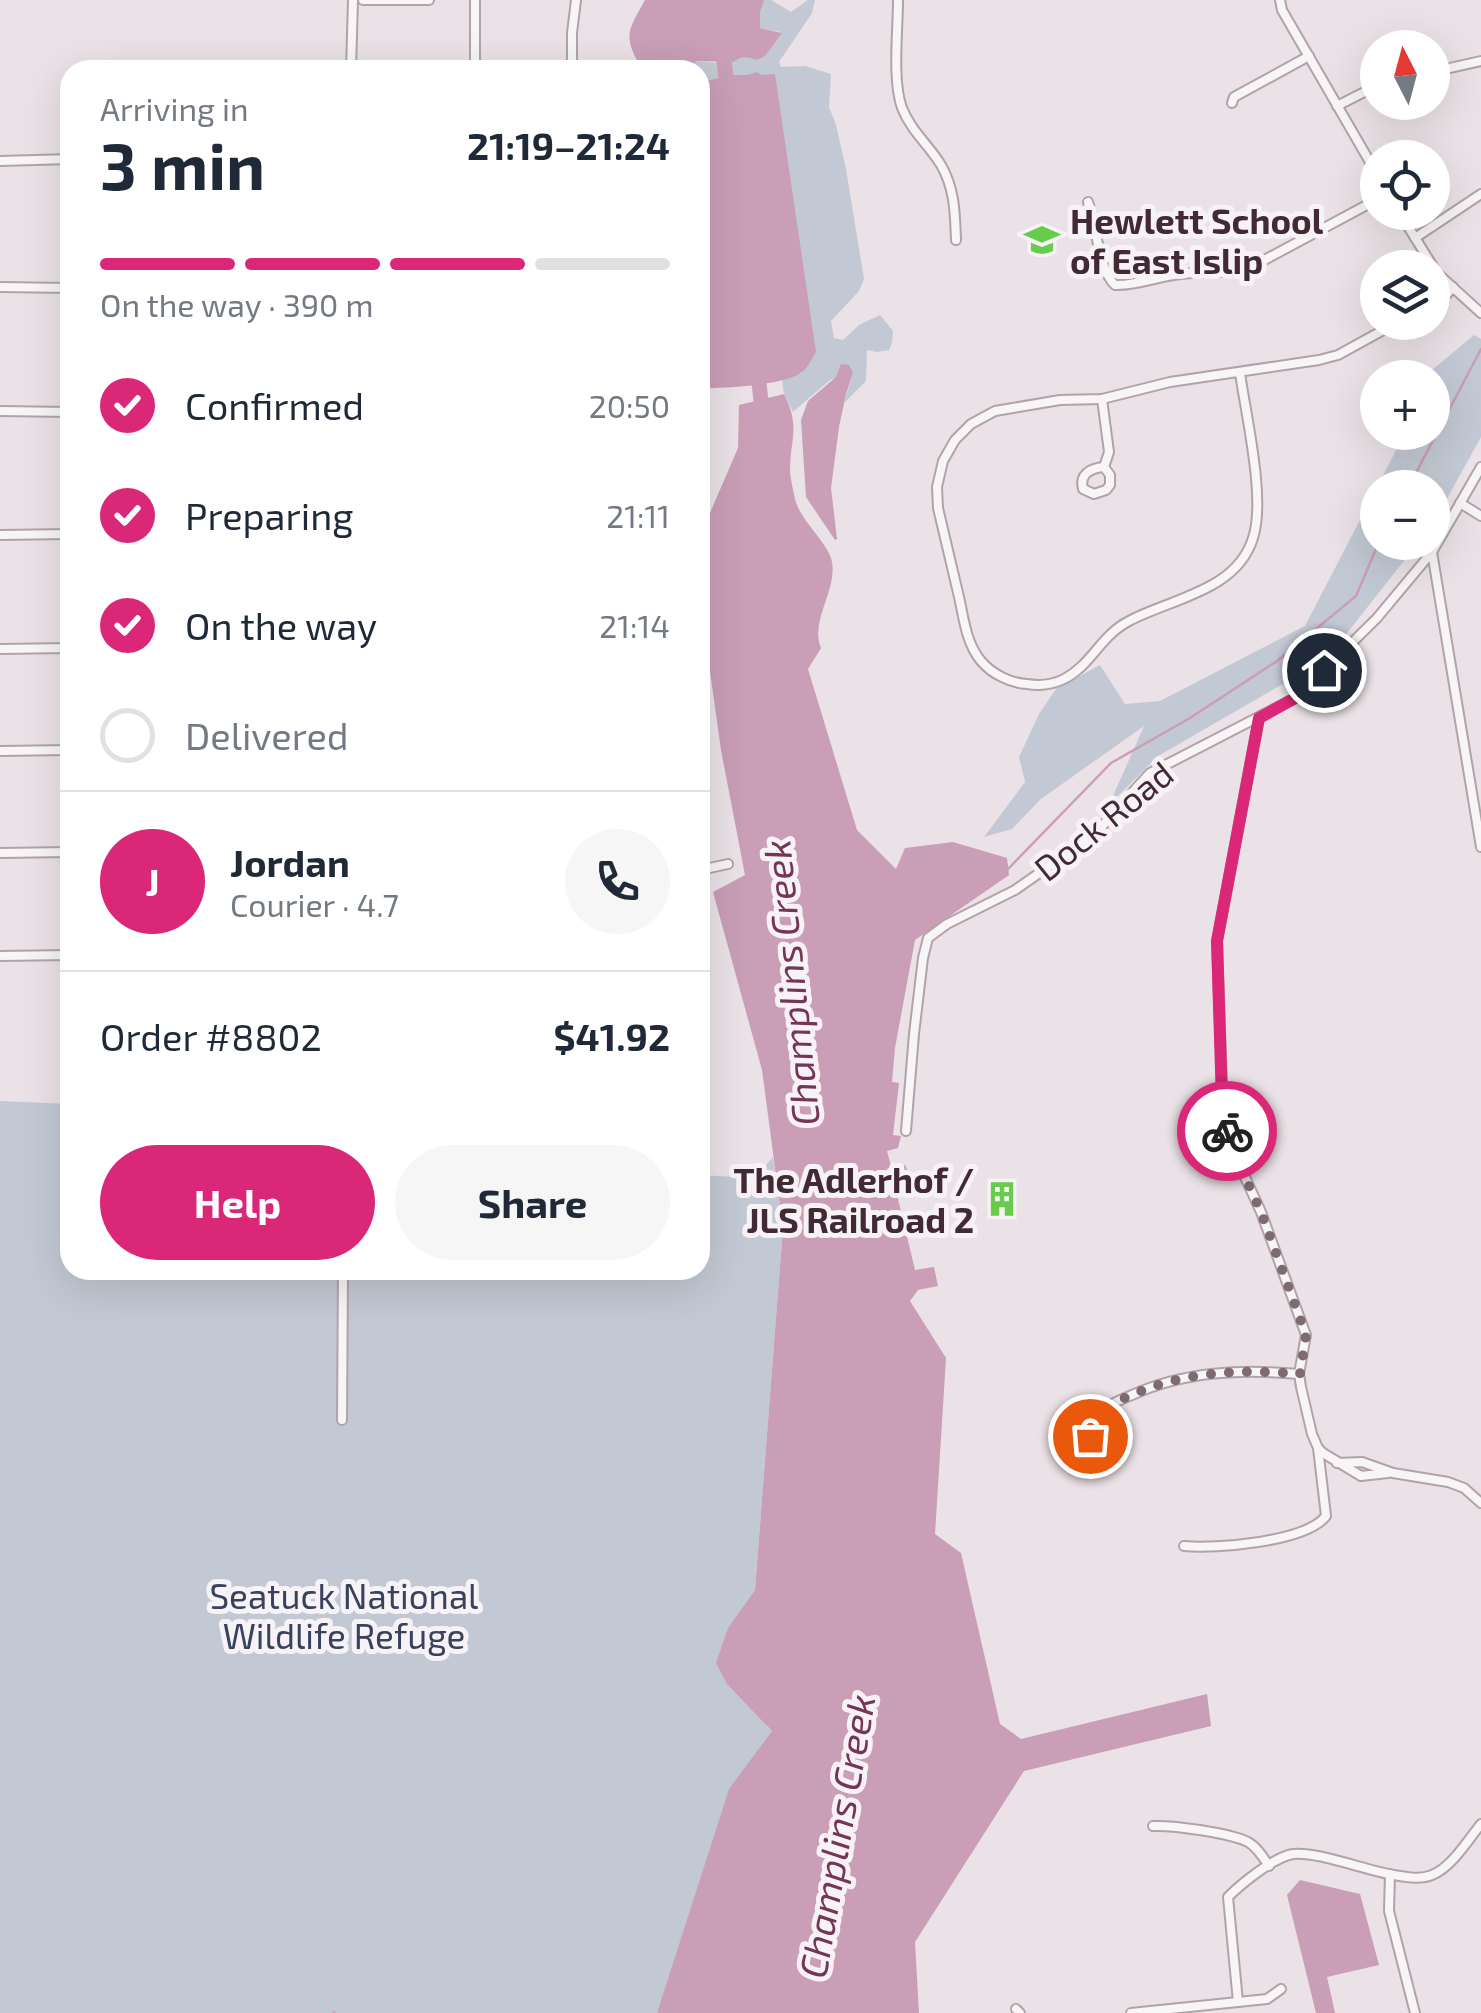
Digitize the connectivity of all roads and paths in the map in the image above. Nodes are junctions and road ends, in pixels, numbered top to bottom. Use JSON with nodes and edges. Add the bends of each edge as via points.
{"nodes":[{"id":1,"x":353,"y":0,"type":"edge"},
{"id":2,"x":363,"y":0,"type":"edge"},
{"id":3,"x":429,"y":0,"type":"edge"},
{"id":4,"x":475,"y":0,"type":"edge"},
{"id":5,"x":576,"y":0,"type":"edge"},
{"id":6,"x":898,"y":0,"type":"edge"},
{"id":7,"x":906,"y":0,"type":"edge"},
{"id":8,"x":1280,"y":0,"type":"edge"},
{"id":9,"x":1309,"y":56,"type":"junction"},
{"id":10,"x":351,"y":60,"type":"edge"},
{"id":11,"x":475,"y":60,"type":"edge"},
{"id":12,"x":572,"y":60,"type":"edge"},
{"id":13,"x":1481,"y":61,"type":"edge"},
{"id":14,"x":1450,"y":68,"type":"edge"},
{"id":15,"x":1360,"y":94,"type":"edge"},
{"id":16,"x":1232,"y":104,"type":"dead end"},
{"id":17,"x":1337,"y":106,"type":"junction"},
{"id":18,"x":1360,"y":145,"type":"edge"},
{"id":19,"x":60,"y":159,"type":"edge"},
{"id":20,"x":0,"y":161,"type":"edge"},
{"id":21,"x":1481,"y":194,"type":"edge"},
{"id":22,"x":1088,"y":202,"type":"dead end"},
{"id":23,"x":1360,"y":209,"type":"edge"},
{"id":24,"x":1410,"y":230,"type":"edge"},
{"id":25,"x":1415,"y":238,"type":"junction"},
{"id":26,"x":956,"y":240,"type":"dead end"},
{"id":27,"x":1421,"y":250,"type":"edge"},
{"id":28,"x":1450,"y":286,"type":"edge"},
{"id":29,"x":0,"y":287,"type":"edge"},
{"id":30,"x":60,"y":288,"type":"edge"},
{"id":31,"x":1453,"y":288,"type":"junction"},
{"id":32,"x":1450,"y":291,"type":"edge"},
{"id":33,"x":1481,"y":313,"type":"edge"},
{"id":34,"x":1365,"y":340,"type":"edge"},
{"id":35,"x":1240,"y":372,"type":"junction"},
{"id":36,"x":1102,"y":400,"type":"junction"},
{"id":37,"x":0,"y":411,"type":"edge"},
{"id":38,"x":60,"y":412,"type":"edge"},
{"id":39,"x":1104,"y":466,"type":"dead end"},
{"id":40,"x":1481,"y":468,"type":"edge"},
{"id":41,"x":1460,"y":503,"type":"junction"},
{"id":42,"x":1481,"y":516,"type":"edge"},
{"id":43,"x":1450,"y":520,"type":"edge"},
{"id":44,"x":60,"y":534,"type":"edge"},
{"id":45,"x":0,"y":535,"type":"edge"},
{"id":46,"x":1425,"y":560,"type":"edge"},
{"id":47,"x":1433,"y":560,"type":"edge"},
{"id":48,"x":60,"y":648,"type":"edge"},
{"id":49,"x":0,"y":649,"type":"edge"},
{"id":50,"x":1259,"y":718,"type":"junction"},
{"id":51,"x":60,"y":750,"type":"edge"},
{"id":52,"x":0,"y":751,"type":"edge"},
{"id":53,"x":1481,"y":847,"type":"edge"},
{"id":54,"x":60,"y":852,"type":"edge"},
{"id":55,"x":0,"y":853,"type":"edge"},
{"id":56,"x":728,"y":864,"type":"dead end"},
{"id":57,"x":710,"y":868,"type":"edge"},
{"id":58,"x":60,"y":954,"type":"edge"},
{"id":59,"x":0,"y":956,"type":"edge"},
{"id":60,"x":906,"y":1131,"type":"dead end"},
{"id":61,"x":343,"y":1280,"type":"edge"},
{"id":62,"x":1300,"y":1374,"type":"junction"},
{"id":63,"x":342,"y":1420,"type":"dead end"},
{"id":64,"x":1090,"y":1436,"type":"dead end"},
{"id":65,"x":1318,"y":1448,"type":"junction"},
{"id":66,"x":1481,"y":1502,"type":"edge"},
{"id":67,"x":1184,"y":1546,"type":"dead end"},
{"id":68,"x":1481,"y":1824,"type":"edge"},
{"id":69,"x":1153,"y":1826,"type":"dead end"},
{"id":70,"x":1269,"y":1866,"type":"junction"},
{"id":71,"x":1390,"y":1874,"type":"junction"},
{"id":72,"x":1281,"y":1989,"type":"dead end"},
{"id":73,"x":1238,"y":2002,"type":"junction"},
{"id":74,"x":1131,"y":2013,"type":"edge"},
{"id":75,"x":1415,"y":2013,"type":"edge"}],
"edges":[{"from":1,"to":10,"type":"street"},
{"from":2,"to":3,"type":"street"},
{"from":4,"to":11,"type":"street"},
{"from":5,"to":12,"type":"street"},
{"from":6,"to":7,"type":"street"},
{"from":6,"to":26,"type":"street","via":[[898,94],[950,184]]},
{"from":8,"to":9,"type":"street"},
{"from":9,"to":16,"type":"street","via":[[1234,96]]},
{"from":9,"to":17,"type":"street"},
{"from":13,"to":14,"type":"street"},
{"from":15,"to":17,"type":"street"},
{"from":17,"to":18,"type":"street"},
{"from":19,"to":20,"type":"street"},
{"from":21,"to":25,"type":"street"},
{"from":22,"to":23,"type":"street","via":[[1106,275],[1116,285],[1255,266]]},
{"from":24,"to":25,"type":"street"},
{"from":25,"to":27,"type":"street"},
{"from":28,"to":31,"type":"street"},
{"from":29,"to":30,"type":"street"},
{"from":31,"to":32,"type":"street"},
{"from":31,"to":33,"type":"street"},
{"from":34,"to":35,"type":"street","via":[[1338,355]]},
{"from":35,"to":36,"type":"street"},
{"from":35,"to":36,"type":"street","via":[[1257,517],[1240,562],[1218,582],[1116,628],[1078,671],[1060,681],[1020,684],[982,662],[968,640],[938,508],[944,460],[971,424],[995,411]]},
{"from":36,"to":39,"type":"street","via":[[1109,452]]},
{"from":37,"to":38,"type":"street"},
{"from":40,"to":41,"type":"street","name":"Dock Road"},
{"from":41,"to":42,"type":"street"},
{"from":41,"to":43,"type":"street","name":"Dock Road"},
{"from":44,"to":45,"type":"street"},
{"from":46,"to":50,"type":"street","name":"Dock Road","via":[[1297,697]]},
{"from":47,"to":53,"type":"street"},
{"from":48,"to":49,"type":"street"},
{"from":50,"to":60,"type":"street","name":"Dock Road","via":[[1150,772],[1095,834],[1015,890],[928,938]]},
{"from":50,"to":62,"type":"street","via":[[1217,941],[1222,1102],[1233,1151],[1306,1335]]},
{"from":51,"to":52,"type":"street"},
{"from":54,"to":55,"type":"street"},
{"from":56,"to":57,"type":"street"},
{"from":58,"to":59,"type":"street"},
{"from":61,"to":63,"type":"street"},
{"from":62,"to":64,"type":"street","via":[[1214,1373],[1156,1384],[1102,1411]]},
{"from":62,"to":65,"type":"street"},
{"from":65,"to":66,"type":"street","via":[[1360,1476],[1393,1473],[1448,1482]]},
{"from":65,"to":67,"type":"street","via":[[1326,1516],[1312,1528],[1224,1547]]},
{"from":68,"to":71,"type":"street","via":[[1443,1869],[1422,1877]]},
{"from":69,"to":70,"type":"street","via":[[1245,1841]]},
{"from":70,"to":71,"type":"street","via":[[1304,1854]]},
{"from":70,"to":73,"type":"street","via":[[1228,1897]]},
{"from":71,"to":75,"type":"street","via":[[1389,1911]]},
{"from":72,"to":73,"type":"street","via":[[1267,1999]]},
{"from":73,"to":74,"type":"street"}]}
